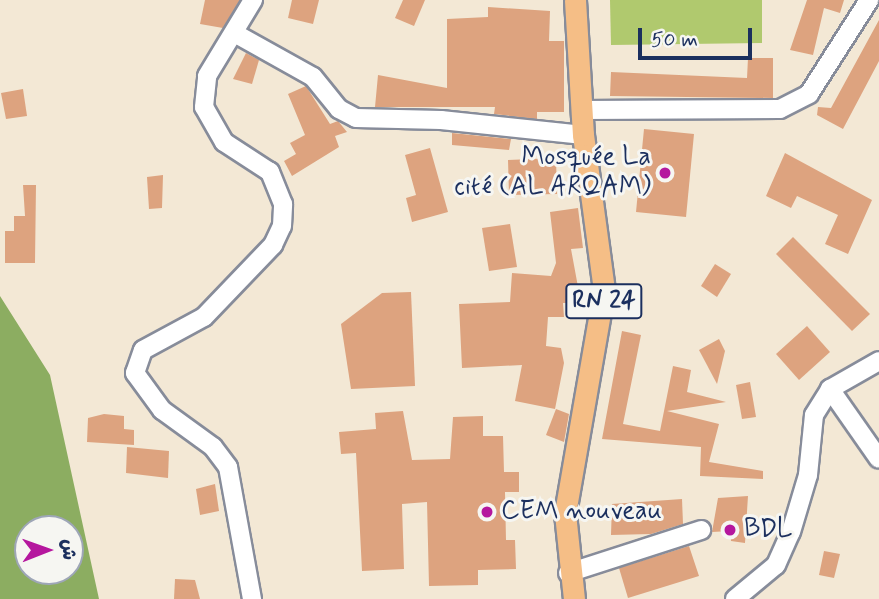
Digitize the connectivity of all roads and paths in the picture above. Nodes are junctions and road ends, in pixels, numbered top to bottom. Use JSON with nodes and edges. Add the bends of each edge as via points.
{"nodes":[{"id":1,"x":253,"y":0,"type":"edge"},
{"id":2,"x":575,"y":0,"type":"edge"},
{"id":3,"x":869,"y":0,"type":"edge"},
{"id":4,"x":236,"y":34,"type":"junction"},
{"id":5,"x":582,"y":110,"type":"junction"},
{"id":6,"x":583,"y":135,"type":"junction"},
{"id":7,"x":879,"y":361,"type":"edge"},
{"id":8,"x":830,"y":389,"type":"junction"},
{"id":9,"x":879,"y":458,"type":"edge"},
{"id":10,"x":701,"y":530,"type":"dead end"},
{"id":11,"x":568,"y":573,"type":"junction"},
{"id":12,"x":252,"y":599,"type":"edge"},
{"id":13,"x":574,"y":599,"type":"edge"},
{"id":14,"x":735,"y":599,"type":"edge"}],
"edges":[{"from":1,"to":4,"type":"street"},
{"from":2,"to":5,"type":"main road","number":"RN 24"},
{"from":3,"to":5,"type":"street","via":[[809,94],[780,109]]},
{"from":4,"to":6,"type":"street","via":[[313,77],[338,109],[356,118],[442,120]]},
{"from":4,"to":12,"type":"street","via":[[207,76],[204,107],[224,142],[271,173],[283,204],[282,226],[273,245],[204,317],[143,350],[135,373],[162,410],[213,447],[228,467]]},
{"from":5,"to":6,"type":"main road","number":"RN 24"},
{"from":6,"to":11,"type":"main road","number":"RN 24","via":[[604,290],[601,333],[570,464]]},
{"from":7,"to":8,"type":"street"},
{"from":8,"to":9,"type":"street"},
{"from":8,"to":14,"type":"street","via":[[814,415],[808,475],[791,533],[776,565]]},
{"from":10,"to":11,"type":"street"},
{"from":11,"to":13,"type":"main road","number":"RN 24"}]}
